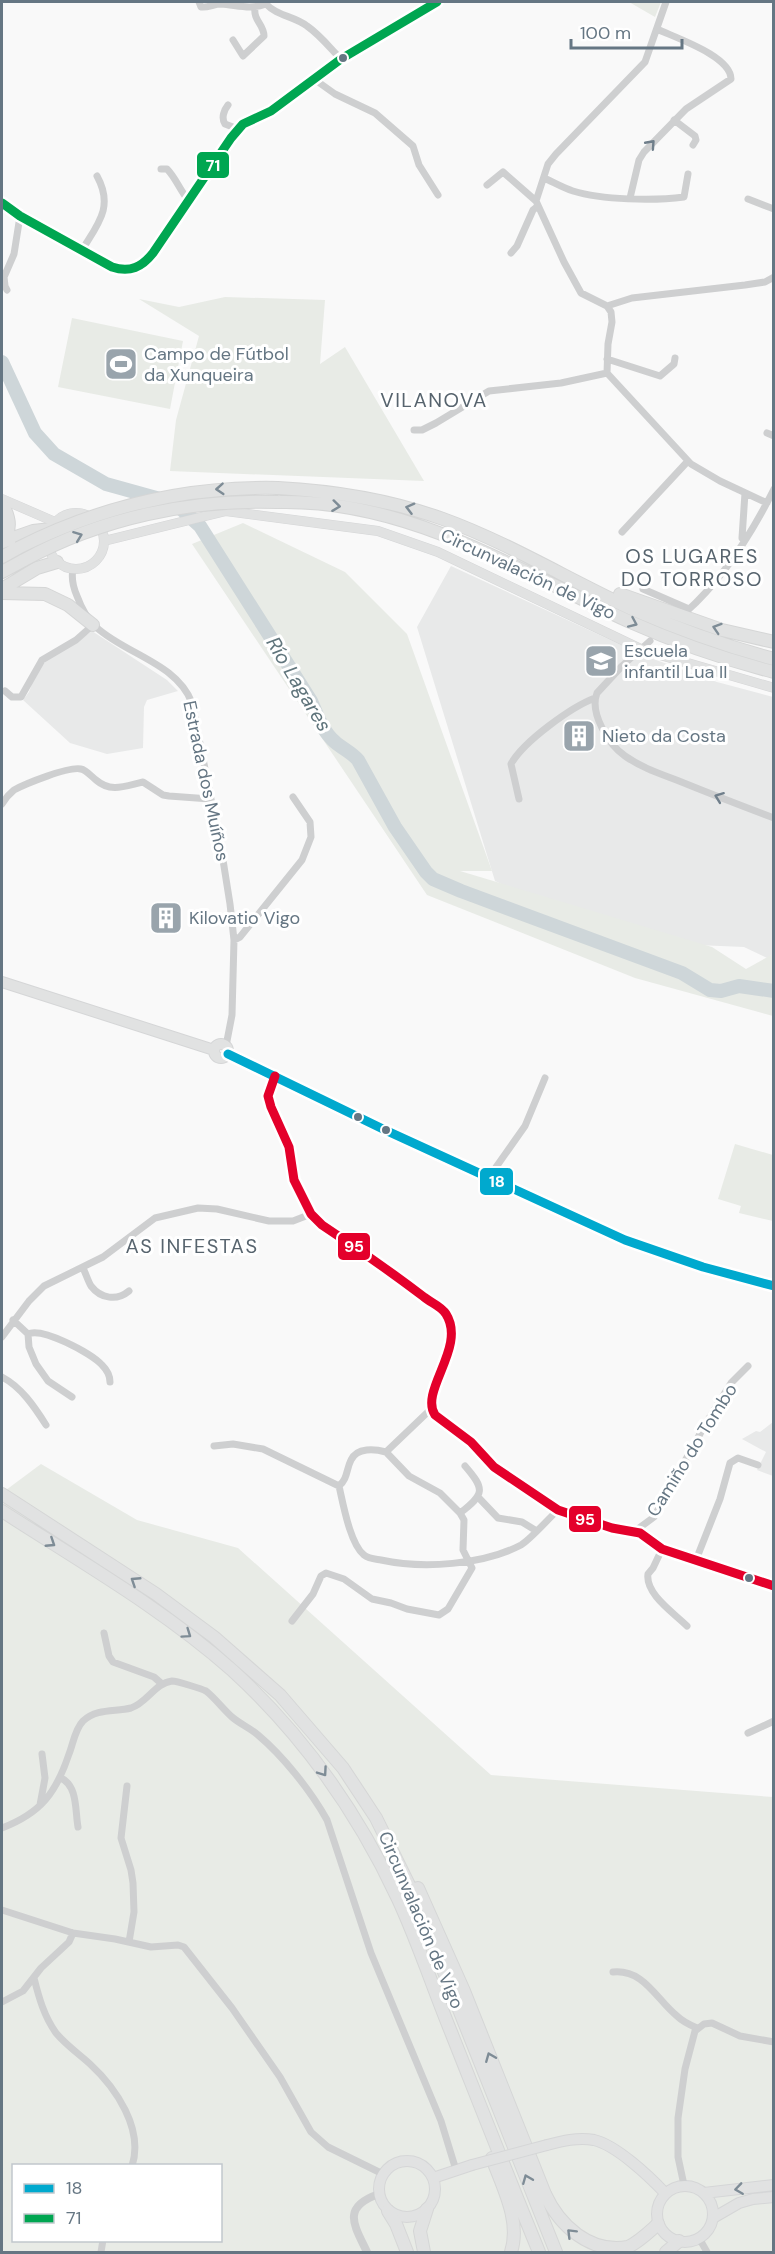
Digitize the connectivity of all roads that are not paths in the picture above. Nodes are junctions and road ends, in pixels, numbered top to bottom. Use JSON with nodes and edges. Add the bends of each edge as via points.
{"nodes":[{"id":1,"x":198,"y":2,"type":"edge"},
{"id":2,"x":437,"y":2,"type":"edge"},
{"id":3,"x":666,"y":2,"type":"edge"},
{"id":4,"x":267,"y":3,"type":"edge"},
{"id":5,"x":255,"y":7,"type":"junction"},
{"id":6,"x":657,"y":29,"type":"junction"},
{"id":7,"x":233,"y":40,"type":"dead end"},
{"id":8,"x":341,"y":59,"type":"junction"},
{"id":9,"x":314,"y":79,"type":"junction"},
{"id":10,"x":228,"y":105,"type":"dead end"},
{"id":11,"x":674,"y":120,"type":"junction"},
{"id":12,"x":238,"y":129,"type":"junction"},
{"id":13,"x":693,"y":145,"type":"dead end"},
{"id":14,"x":161,"y":169,"type":"dead end"},
{"id":15,"x":688,"y":174,"type":"dead end"},
{"id":16,"x":97,"y":176,"type":"dead end"},
{"id":17,"x":544,"y":178,"type":"junction"},
{"id":18,"x":487,"y":185,"type":"dead end"},
{"id":19,"x":438,"y":195,"type":"dead end"},
{"id":20,"x":630,"y":198,"type":"junction"},
{"id":21,"x":748,"y":199,"type":"dead end"},
{"id":22,"x":189,"y":201,"type":"junction"},
{"id":23,"x":2,"y":202,"type":"edge"},
{"id":24,"x":537,"y":203,"type":"junction"},
{"id":25,"x":774,"y":209,"type":"edge"},
{"id":26,"x":20,"y":216,"type":"junction"},
{"id":27,"x":82,"y":250,"type":"junction"},
{"id":28,"x":511,"y":253,"type":"dead end"},
{"id":29,"x":774,"y":276,"type":"edge"},
{"id":30,"x":7,"y":290,"type":"dead end"},
{"id":31,"x":607,"y":306,"type":"junction"},
{"id":32,"x":675,"y":358,"type":"dead end"},
{"id":33,"x":607,"y":359,"type":"junction"},
{"id":34,"x":607,"y":373,"type":"junction"},
{"id":35,"x":414,"y":430,"type":"dead end"},
{"id":36,"x":688,"y":461,"type":"junction"},
{"id":37,"x":774,"y":489,"type":"edge"},
{"id":38,"x":745,"y":493,"type":"junction"},
{"id":39,"x":2,"y":499,"type":"edge"},
{"id":40,"x":767,"y":502,"type":"junction"},
{"id":41,"x":2,"y":504,"type":"edge"},
{"id":42,"x":53,"y":526,"type":"junction"},
{"id":43,"x":622,"y":532,"type":"dead end"},
{"id":44,"x":742,"y":538,"type":"dead end"},
{"id":45,"x":2,"y":542,"type":"edge"},
{"id":46,"x":104,"y":542,"type":"junction"},
{"id":47,"x":2,"y":557,"type":"edge"},
{"id":48,"x":532,"y":558,"type":"junction"},
{"id":49,"x":57,"y":562,"type":"junction"},
{"id":50,"x":73,"y":569,"type":"junction"},
{"id":51,"x":2,"y":572,"type":"edge"},
{"id":52,"x":643,"y":589,"type":"dead end"},
{"id":53,"x":2,"y":591,"type":"edge"},
{"id":54,"x":93,"y":625,"type":"junction"},
{"id":55,"x":650,"y":641,"type":"dead end"},
{"id":56,"x":774,"y":642,"type":"edge"},
{"id":57,"x":643,"y":650,"type":"junction"},
{"id":58,"x":774,"y":659,"type":"edge"},
{"id":59,"x":774,"y":672,"type":"edge"},
{"id":60,"x":774,"y":688,"type":"edge"},
{"id":61,"x":5,"y":691,"type":"dead end"},
{"id":62,"x":595,"y":698,"type":"junction"},
{"id":63,"x":293,"y":797,"type":"dead end"},
{"id":64,"x":519,"y":798,"type":"dead end"},
{"id":65,"x":210,"y":799,"type":"junction"},
{"id":66,"x":2,"y":804,"type":"edge"},
{"id":67,"x":774,"y":818,"type":"edge"},
{"id":68,"x":234,"y":940,"type":"junction"},
{"id":69,"x":2,"y":982,"type":"edge"},
{"id":70,"x":227,"y":1050,"type":"junction"},
{"id":71,"x":274,"y":1076,"type":"junction"},
{"id":72,"x":545,"y":1078,"type":"dead end"},
{"id":73,"x":491,"y":1178,"type":"junction"},
{"id":74,"x":311,"y":1214,"type":"junction"},
{"id":75,"x":83,"y":1268,"type":"junction"},
{"id":76,"x":774,"y":1286,"type":"edge"},
{"id":77,"x":129,"y":1291,"type":"dead end"},
{"id":78,"x":13,"y":1320,"type":"junction"},
{"id":79,"x":28,"y":1334,"type":"junction"},
{"id":80,"x":2,"y":1337,"type":"edge"},
{"id":81,"x":748,"y":1366,"type":"dead end"},
{"id":82,"x":2,"y":1377,"type":"edge"},
{"id":83,"x":110,"y":1382,"type":"dead end"},
{"id":84,"x":72,"y":1397,"type":"dead end"},
{"id":85,"x":431,"y":1409,"type":"junction"},
{"id":86,"x":46,"y":1425,"type":"dead end"},
{"id":87,"x":214,"y":1446,"type":"dead end"},
{"id":88,"x":386,"y":1452,"type":"junction"},
{"id":89,"x":758,"y":1465,"type":"dead end"},
{"id":90,"x":465,"y":1466,"type":"dead end"},
{"id":91,"x":339,"y":1486,"type":"junction"},
{"id":92,"x":4,"y":1496,"type":"edge"},
{"id":93,"x":478,"y":1497,"type":"junction"},
{"id":94,"x":558,"y":1510,"type":"junction"},
{"id":95,"x":2,"y":1511,"type":"edge"},
{"id":96,"x":460,"y":1513,"type":"junction"},
{"id":97,"x":536,"y":1530,"type":"junction"},
{"id":98,"x":634,"y":1532,"type":"junction"},
{"id":99,"x":662,"y":1549,"type":"junction"},
{"id":100,"x":469,"y":1560,"type":"junction"},
{"id":101,"x":696,"y":1560,"type":"junction"},
{"id":102,"x":774,"y":1586,"type":"edge"},
{"id":103,"x":292,"y":1621,"type":"dead end"},
{"id":104,"x":687,"y":1626,"type":"dead end"},
{"id":105,"x":104,"y":1633,"type":"dead end"},
{"id":106,"x":162,"y":1684,"type":"junction"},
{"id":107,"x":774,"y":1721,"type":"edge"},
{"id":108,"x":748,"y":1733,"type":"dead end"},
{"id":109,"x":42,"y":1754,"type":"dead end"},
{"id":110,"x":61,"y":1778,"type":"junction"},
{"id":111,"x":127,"y":1786,"type":"dead end"},
{"id":112,"x":40,"y":1805,"type":"junction"},
{"id":113,"x":376,"y":1818,"type":"junction"},
{"id":114,"x":78,"y":1827,"type":"dead end"},
{"id":115,"x":2,"y":1828,"type":"edge"},
{"id":116,"x":2,"y":1910,"type":"edge"},
{"id":117,"x":73,"y":1933,"type":"junction"},
{"id":118,"x":129,"y":1942,"type":"junction"},
{"id":119,"x":612,"y":1972,"type":"dead end"},
{"id":120,"x":34,"y":1978,"type":"junction"},
{"id":121,"x":2,"y":2002,"type":"edge"},
{"id":122,"x":697,"y":2028,"type":"junction"},
{"id":123,"x":774,"y":2042,"type":"edge"},
{"id":124,"x":467,"y":2074,"type":"junction"},
{"id":125,"x":132,"y":2164,"type":"edge"},
{"id":126,"x":456,"y":2169,"type":"junction"},
{"id":127,"x":382,"y":2174,"type":"junction"},
{"id":128,"x":433,"y":2178,"type":"junction"},
{"id":129,"x":684,"y":2185,"type":"junction"},
{"id":130,"x":774,"y":2185,"type":"edge"},
{"id":131,"x":665,"y":2193,"type":"junction"},
{"id":132,"x":704,"y":2193,"type":"junction"},
{"id":133,"x":379,"y":2194,"type":"junction"},
{"id":134,"x":774,"y":2197,"type":"edge"},
{"id":135,"x":427,"y":2209,"type":"junction"},
{"id":136,"x":388,"y":2211,"type":"junction"},
{"id":137,"x":713,"y":2218,"type":"junction"},
{"id":138,"x":658,"y":2224,"type":"junction"},
{"id":139,"x":699,"y":2238,"type":"junction"},
{"id":140,"x":679,"y":2241,"type":"junction"},
{"id":141,"x":367,"y":2253,"type":"edge"},
{"id":142,"x":407,"y":2253,"type":"edge"},
{"id":143,"x":424,"y":2253,"type":"edge"},
{"id":144,"x":511,"y":2253,"type":"edge"},
{"id":145,"x":538,"y":2253,"type":"edge"},
{"id":146,"x":556,"y":2253,"type":"edge"},
{"id":147,"x":666,"y":2253,"type":"edge"},
{"id":148,"x":707,"y":2253,"type":"edge"}],
"edges":[{"from":1,"to":5,"type":"street","via":[[205,8],[218,4]]},
{"from":2,"to":8,"type":"street"},
{"from":3,"to":6,"type":"street"},
{"from":4,"to":5,"type":"street"},
{"from":4,"to":8,"type":"street","via":[[273,12],[306,25]]},
{"from":5,"to":7,"type":"street","via":[[264,36],[243,56]]},
{"from":6,"to":11,"type":"street","via":[[715,57],[730,72],[729,81]]},
{"from":6,"to":17,"type":"street","via":[[645,62],[556,154]]},
{"from":8,"to":9,"type":"street"},
{"from":9,"to":12,"type":"street","via":[[271,111]]},
{"from":9,"to":19,"type":"street","via":[[375,113],[413,146],[419,165]]},
{"from":10,"to":12,"type":"street","via":[[223,121]]},
{"from":11,"to":13,"type":"street","via":[[695,135]]},
{"from":20,"to":11,"type":"street","one_way":true,"via":[[641,156]]},
{"from":12,"to":22,"type":"street"},
{"from":14,"to":22,"type":"street","via":[[170,172]]},
{"from":15,"to":20,"type":"street","via":[[684,197]]},
{"from":16,"to":27,"type":"street","via":[[102,186],[104,214]]},
{"from":17,"to":20,"type":"street","via":[[573,191]]},
{"from":17,"to":24,"type":"street"},
{"from":18,"to":24,"type":"street","via":[[503,172]]},
{"from":21,"to":25,"type":"street"},
{"from":22,"to":27,"type":"street","via":[[153,253],[135,269],[112,267]]},
{"from":23,"to":26,"type":"street"},
{"from":24,"to":28,"type":"street"},
{"from":24,"to":31,"type":"street","via":[[576,285],[588,298]]},
{"from":26,"to":27,"type":"street"},
{"from":26,"to":30,"type":"street","via":[[14,254],[4,277]]},
{"from":29,"to":31,"type":"street","via":[[765,282],[632,298]]},
{"from":31,"to":33,"type":"street","via":[[612,322]]},
{"from":32,"to":33,"type":"street","via":[[674,364],[660,376]]},
{"from":33,"to":34,"type":"street"},
{"from":34,"to":35,"type":"street","via":[[489,391],[436,423]]},
{"from":34,"to":36,"type":"street"},
{"from":36,"to":38,"type":"street"},
{"from":36,"to":43,"type":"street"},
{"from":37,"to":40,"type":"street"},
{"from":38,"to":40,"type":"street"},
{"from":38,"to":44,"type":"street"},
{"from":39,"to":42,"type":"main road"},
{"from":40,"to":52,"type":"street","via":[[732,562],[687,611]]},
{"from":41,"to":45,"type":"highway","via":[[9,526]]},
{"from":42,"to":45,"type":"highway"},
{"from":42,"to":46,"type":"main road","via":[[71,513],[84,514],[99,524]]},
{"from":42,"to":49,"type":"main road","via":[[48,546]]},
{"from":46,"to":50,"type":"main road","via":[[95,563]]},
{"from":46,"to":57,"type":"main road","via":[[219,511],[364,528],[445,555]]},
{"from":48,"to":47,"type":"highway","name":"Circunvalación de Vigo","one_way":true,"bridge":true,"via":[[444,519],[390,503],[278,488],[211,490],[138,503],[80,520]]},
{"from":56,"to":48,"type":"highway","one_way":true,"via":[[722,630],[629,598],[546,560]]},
{"from":48,"to":58,"type":"highway","name":"Circunvalación de Vigo","via":[[665,623]]},
{"from":49,"to":50,"type":"main road"},
{"from":49,"to":53,"type":"highway","via":[[37,568]]},
{"from":50,"to":54,"type":"street","name":"Estrada dos Muíños","via":[[75,593]]},
{"from":51,"to":59,"type":"highway","name":"Circunvalación de Vigo","one_way":true,"bridge":true,"via":[[86,533],[144,515],[216,503],[278,501],[352,508],[441,533],[664,636],[724,659]]},
{"from":53,"to":54,"type":"highway","via":[[45,594],[68,605]]},
{"from":54,"to":61,"type":"street","via":[[42,660],[21,697],[12,697]]},
{"from":54,"to":65,"type":"street","name":"Estrada dos Muíños","via":[[162,669],[185,689],[192,703]]},
{"from":55,"to":57,"type":"street"},
{"from":57,"to":60,"type":"main road"},
{"from":57,"to":62,"type":"street","via":[[622,666]]},
{"from":62,"to":64,"type":"street","via":[[546,729],[516,755],[511,764]]},
{"from":67,"to":62,"type":"street","one_way":true,"via":[[643,767],[622,754],[599,721]]},
{"from":63,"to":68,"type":"street","via":[[310,822],[311,837],[302,860]]},
{"from":65,"to":66,"type":"street","via":[[169,796],[143,782],[107,788],[78,768],[21,787]]},
{"from":65,"to":68,"type":"street","name":"Estrada dos Muíños","via":[[224,860]]},
{"from":68,"to":70,"type":"street","name":"Estrada dos Muíños"},
{"from":69,"to":70,"type":"main road","via":[[214,1050],[220,1044]]},
{"from":70,"to":71,"type":"main road"},
{"from":71,"to":73,"type":"main road"},
{"from":71,"to":74,"type":"street","via":[[268,1096],[289,1147],[294,1180]]},
{"from":72,"to":73,"type":"street","via":[[525,1126]]},
{"from":73,"to":76,"type":"main road","via":[[644,1247]]},
{"from":74,"to":75,"type":"street","via":[[293,1221],[269,1221],[217,1209],[180,1211],[155,1218]]},
{"from":74,"to":85,"type":"street","via":[[446,1313],[451,1339]]},
{"from":75,"to":77,"type":"street","via":[[93,1288],[108,1297],[118,1298]]},
{"from":75,"to":78,"type":"street","via":[[44,1286]]},
{"from":78,"to":79,"type":"street"},
{"from":78,"to":80,"type":"street"},
{"from":79,"to":83,"type":"street","via":[[56,1337],[91,1356],[106,1371]]},
{"from":79,"to":84,"type":"street","via":[[36,1364],[48,1381]]},
{"from":81,"to":98,"type":"street","name":"Camiño do Tombo","via":[[731,1383],[706,1423],[654,1517]]},
{"from":82,"to":86,"type":"street","via":[[34,1406]]},
{"from":85,"to":88,"type":"street"},
{"from":85,"to":94,"type":"street","via":[[494,1467]]},
{"from":87,"to":91,"type":"street","via":[[233,1444],[263,1449]]},
{"from":88,"to":91,"type":"street","via":[[369,1450],[355,1455]]},
{"from":88,"to":96,"type":"street","via":[[409,1476],[440,1493]]},
{"from":89,"to":101,"type":"street","via":[[738,1458],[730,1463]]},
{"from":90,"to":93,"type":"street","via":[[480,1484]]},
{"from":91,"to":100,"type":"street","via":[[364,1556],[424,1565]]},
{"from":113,"to":92,"type":"highway","name":"Circunvalación de Vigo","one_way":true,"via":[[315,1733],[280,1695],[214,1637],[156,1594]]},
{"from":93,"to":96,"type":"street"},
{"from":93,"to":97,"type":"street","via":[[498,1518],[522,1522]]},
{"from":94,"to":97,"type":"street"},
{"from":94,"to":98,"type":"street"},
{"from":95,"to":124,"type":"highway","name":"Circunvalación de Vigo","one_way":true,"via":[[196,1640],[271,1709],[318,1764],[353,1816],[399,1901]]},
{"from":96,"to":100,"type":"street","via":[[464,1520],[463,1550]]},
{"from":97,"to":100,"type":"street","via":[[515,1547]]},
{"from":98,"to":99,"type":"street"},
{"from":99,"to":101,"type":"street"},
{"from":99,"to":104,"type":"street","via":[[648,1574],[648,1582],[655,1595]]},
{"from":100,"to":103,"type":"street","via":[[472,1571],[443,1614],[433,1615],[372,1599],[326,1573]]},
{"from":101,"to":102,"type":"street"},
{"from":105,"to":106,"type":"street","via":[[113,1662],[154,1677]]},
{"from":106,"to":110,"type":"street","via":[[138,1705],[103,1711],[84,1721]]},
{"from":106,"to":126,"type":"street","via":[[179,1681],[206,1691],[268,1744],[322,1810],[371,1953],[441,2121]]},
{"from":107,"to":108,"type":"street"},
{"from":109,"to":112,"type":"street","via":[[45,1778]]},
{"from":110,"to":112,"type":"street"},
{"from":110,"to":114,"type":"street","via":[[70,1784]]},
{"from":111,"to":118,"type":"street","via":[[121,1838],[133,1883]]},
{"from":112,"to":115,"type":"street"},
{"from":138,"to":113,"type":"highway","one_way":true,"via":[[630,2246],[596,2249],[578,2240],[557,2216],[429,1908],[394,1839]]},
{"from":146,"to":113,"type":"highway","name":"Circunvalación de Vigo","one_way":true,"via":[[410,1887]]},
{"from":116,"to":117,"type":"street"},
{"from":117,"to":118,"type":"street"},
{"from":117,"to":120,"type":"street"},
{"from":118,"to":127,"type":"street","via":[[151,1947],[178,1945],[188,1950],[280,2078],[315,2138]]},
{"from":119,"to":122,"type":"street","via":[[640,1978],[676,2016]]},
{"from":120,"to":121,"type":"street","via":[[23,1991]]},
{"from":120,"to":125,"type":"street","via":[[40,2005],[57,2034],[103,2077],[123,2106],[135,2140]]},
{"from":122,"to":123,"type":"street","via":[[712,2023],[740,2036]]},
{"from":122,"to":129,"type":"street","via":[[685,2069],[678,2118],[678,2157]]},
{"from":124,"to":144,"type":"highway","via":[[471,2100],[514,2222]]},
{"from":124,"to":145,"type":"highway","name":"Circunvalación de Vigo"},
{"from":126,"to":128,"type":"main road"},
{"from":126,"to":131,"type":"main road","bridge":true,"via":[[547,2145],[594,2140],[624,2157]]},
{"from":127,"to":128,"type":"main road","via":[[395,2163],[411,2161],[422,2165]]},
{"from":127,"to":133,"type":"main road"},
{"from":128,"to":135,"type":"main road","via":[[434,2198]]},
{"from":129,"to":131,"type":"main road"},
{"from":129,"to":132,"type":"main road"},
{"from":130,"to":132,"type":"main road","one_way":true},
{"from":131,"to":138,"type":"main road","via":[[657,2207]]},
{"from":132,"to":137,"type":"main road"},
{"from":133,"to":136,"type":"main road"},
{"from":133,"to":141,"type":"street","via":[[357,2205],[353,2213]]},
{"from":134,"to":137,"type":"main road","via":[[739,2203]]},
{"from":135,"to":136,"type":"main road","via":[[411,2218]]},
{"from":135,"to":143,"type":"highway","via":[[420,2231]]},
{"from":136,"to":142,"type":"highway"},
{"from":137,"to":139,"type":"main road"},
{"from":138,"to":140,"type":"main road","via":[[670,2238]]},
{"from":139,"to":140,"type":"main road"},
{"from":139,"to":148,"type":"street"},
{"from":140,"to":147,"type":"highway"}]}
